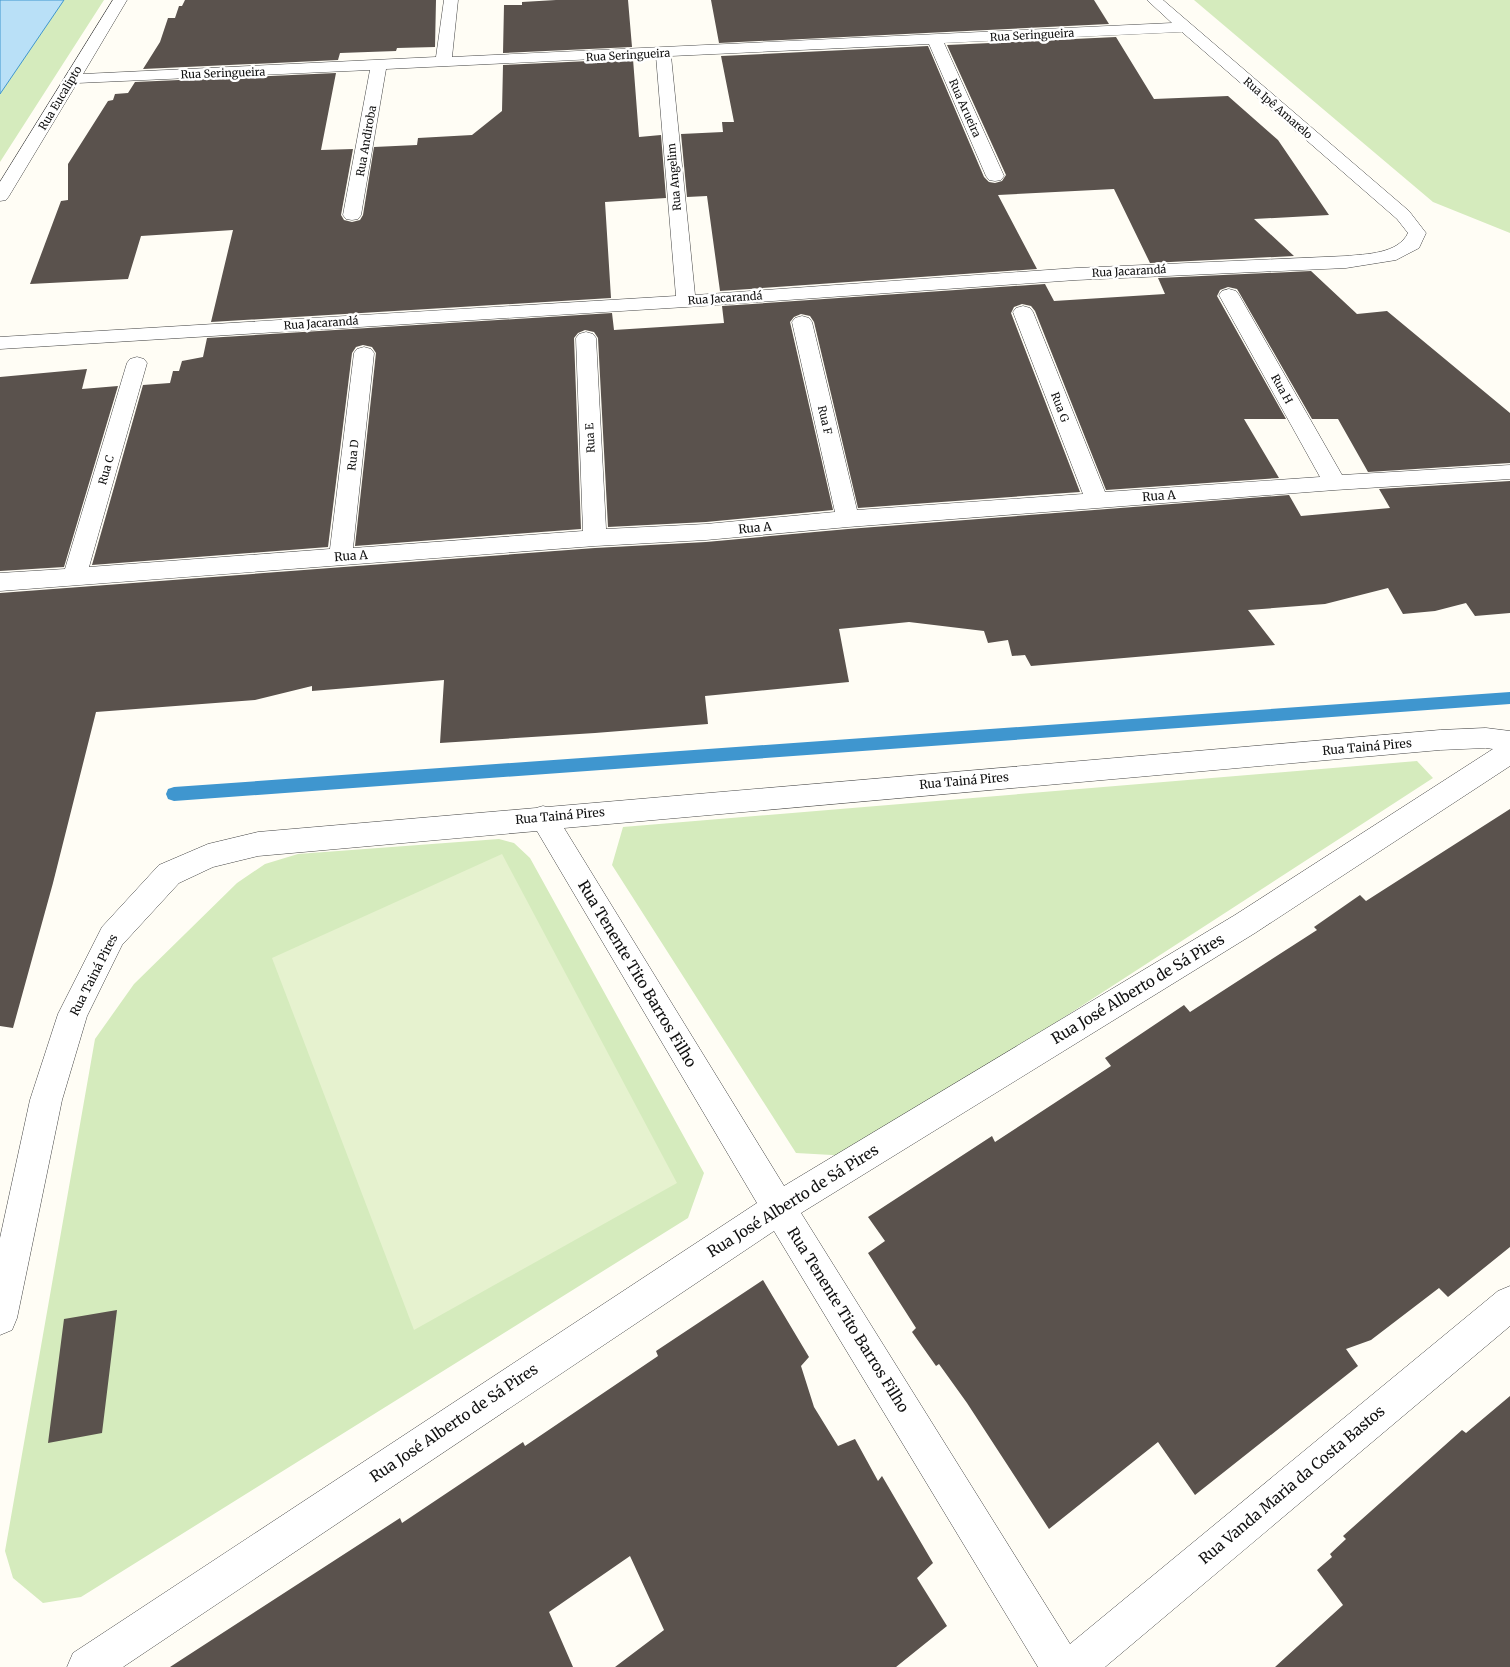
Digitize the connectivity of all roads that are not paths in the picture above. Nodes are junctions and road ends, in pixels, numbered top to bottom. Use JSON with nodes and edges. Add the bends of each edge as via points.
{"nodes":[{"id":1,"x":120,"y":0,"type":"edge"},
{"id":2,"x":451,"y":0,"type":"edge"},
{"id":3,"x":1154,"y":0,"type":"edge"},
{"id":4,"x":1185,"y":27,"type":"junction"},
{"id":5,"x":935,"y":40,"type":"junction"},
{"id":6,"x":663,"y":53,"type":"junction"},
{"id":7,"x":443,"y":63,"type":"junction"},
{"id":8,"x":379,"y":66,"type":"junction"},
{"id":9,"x":71,"y":79,"type":"junction"},
{"id":10,"x":995,"y":176,"type":"dead end"},
{"id":11,"x":0,"y":196,"type":"edge"},
{"id":12,"x":352,"y":215,"type":"dead end"},
{"id":13,"x":1403,"y":215,"type":"joint"},
{"id":14,"x":1229,"y":295,"type":"dead end"},
{"id":15,"x":686,"y":301,"type":"junction"},
{"id":16,"x":1023,"y":312,"type":"dead end"},
{"id":17,"x":802,"y":322,"type":"dead end"},
{"id":18,"x":586,"y":338,"type":"dead end"},
{"id":19,"x":0,"y":343,"type":"edge"},
{"id":20,"x":364,"y":353,"type":"dead end"},
{"id":21,"x":137,"y":363,"type":"dead end"},
{"id":22,"x":1510,"y":472,"type":"edge"},
{"id":23,"x":1334,"y":483,"type":"junction"},
{"id":24,"x":1096,"y":501,"type":"junction"},
{"id":25,"x":848,"y":519,"type":"junction"},
{"id":26,"x":595,"y":538,"type":"junction"},
{"id":27,"x":341,"y":556,"type":"junction"},
{"id":28,"x":75,"y":576,"type":"junction"},
{"id":29,"x":0,"y":582,"type":"edge"},
{"id":30,"x":1510,"y":741,"type":"edge"},
{"id":31,"x":1510,"y":752,"type":"edge"},
{"id":32,"x":544,"y":818,"type":"junction"},
{"id":33,"x":778,"y":1208,"type":"junction"},
{"id":34,"x":1510,"y":1303,"type":"edge"},
{"id":35,"x":0,"y":1318,"type":"edge"},
{"id":36,"x":87,"y":1667,"type":"edge"},
{"id":37,"x":1061,"y":1667,"type":"edge"},
{"id":38,"x":1074,"y":1667,"type":"edge"}],
"edges":[{"from":1,"to":9,"type":"street","name":"Rua Eucalipto"},
{"from":2,"to":7,"type":"street"},
{"from":3,"to":4,"type":"street","name":"Rua Ipê Amarelo"},
{"from":4,"to":5,"type":"street","name":"Rua Seringueira"},
{"from":4,"to":13,"type":"street","name":"Rua Ipê Amarelo"},
{"from":5,"to":6,"type":"street","name":"Rua Seringueira"},
{"from":5,"to":10,"type":"street","name":"Rua Arueira"},
{"from":6,"to":7,"type":"street","name":"Rua Seringueira"},
{"from":6,"to":15,"type":"street","name":"Rua Angelim"},
{"from":7,"to":8,"type":"street","name":"Rua Seringueira"},
{"from":8,"to":9,"type":"street","name":"Rua Seringueira"},
{"from":8,"to":12,"type":"street","name":"Rua Andiroba"},
{"from":9,"to":11,"type":"street","name":"Rua Eucalipto"},
{"from":13,"to":15,"type":"street","name":"Rua Jacarandá","via":[[1417,233],[1412,244],[1389,256],[1346,262],[1076,274]]},
{"from":14,"to":23,"type":"street","name":"Rua H"},
{"from":15,"to":19,"type":"street","name":"Rua Jacarandá"},
{"from":16,"to":24,"type":"street","name":"Rua G"},
{"from":17,"to":25,"type":"street","name":"Rua F"},
{"from":18,"to":26,"type":"street","name":"Rua E"},
{"from":20,"to":27,"type":"street","name":"Rua D"},
{"from":21,"to":28,"type":"street","name":"Rua C"},
{"from":22,"to":23,"type":"street","name":"Rua A"},
{"from":23,"to":24,"type":"street","name":"Rua A"},
{"from":24,"to":25,"type":"street","name":"Rua A"},
{"from":25,"to":26,"type":"street","name":"Rua A"},
{"from":26,"to":27,"type":"street","name":"Rua A"},
{"from":27,"to":28,"type":"street","name":"Rua A"},
{"from":28,"to":29,"type":"street","name":"Rua A"},
{"from":30,"to":32,"type":"street","name":"Rua Tainá Pires","via":[[1486,738],[1440,740]]},
{"from":31,"to":33,"type":"street","name":"Rua José Alberto de Sá Pires","via":[[1245,924]]},
{"from":32,"to":33,"type":"street","name":"Rua Tenente Tito Barros Filho"},
{"from":32,"to":35,"type":"street","name":"Rua Tainá Pires","via":[[258,844],[208,856],[169,874],[112,936],[73,1014],[46,1100]]},
{"from":33,"to":36,"type":"street","name":"Rua José Alberto de Sá Pires"},
{"from":33,"to":37,"type":"street","name":"Rua Tenente Tito Barros Filho"},
{"from":34,"to":38,"type":"street","name":"Rua Vanda Maria da Costa Bastos"}]}
